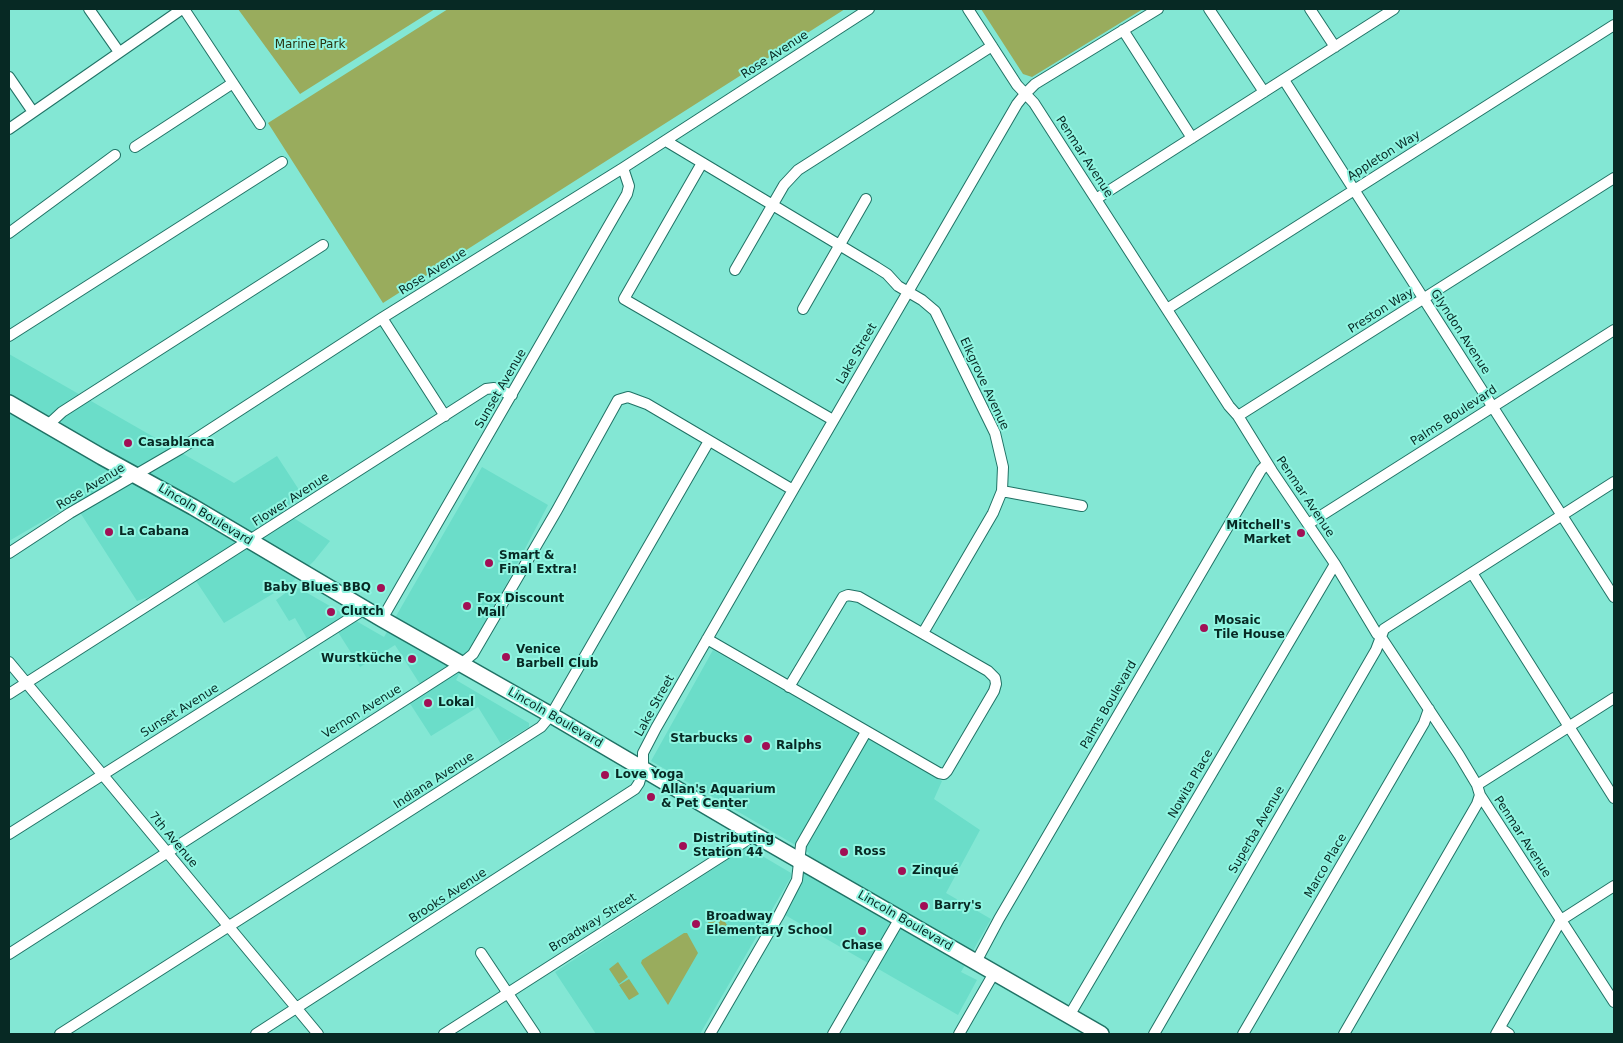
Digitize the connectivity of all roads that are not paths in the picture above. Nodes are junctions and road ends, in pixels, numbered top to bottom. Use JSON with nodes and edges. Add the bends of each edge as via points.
{"nodes":[{"id":1,"x":89,"y":9,"type":"edge"},
{"id":2,"x":183,"y":9,"type":"edge"},
{"id":3,"x":869,"y":9,"type":"edge"},
{"id":4,"x":968,"y":9,"type":"edge"},
{"id":5,"x":1158,"y":9,"type":"edge"},
{"id":6,"x":1209,"y":9,"type":"edge"},
{"id":7,"x":1310,"y":9,"type":"edge"},
{"id":8,"x":1394,"y":9,"type":"edge"},
{"id":9,"x":1614,"y":25,"type":"edge"},
{"id":10,"x":1123,"y":30,"type":"junction"},
{"id":11,"x":992,"y":46,"type":"junction"},
{"id":12,"x":1335,"y":47,"type":"junction"},
{"id":13,"x":119,"y":52,"type":"junction"},
{"id":14,"x":9,"y":77,"type":"edge"},
{"id":15,"x":1284,"y":80,"type":"junction"},
{"id":16,"x":233,"y":83,"type":"junction"},
{"id":17,"x":1264,"y":92,"type":"junction"},
{"id":18,"x":1025,"y":94,"type":"junction"},
{"id":19,"x":32,"y":112,"type":"junction"},
{"id":20,"x":260,"y":124,"type":"dead end"},
{"id":21,"x":9,"y":129,"type":"edge"},
{"id":22,"x":1192,"y":138,"type":"junction"},
{"id":23,"x":666,"y":140,"type":"junction"},
{"id":24,"x":135,"y":147,"type":"dead end"},
{"id":25,"x":115,"y":155,"type":"dead end"},
{"id":26,"x":282,"y":162,"type":"dead end"},
{"id":27,"x":702,"y":164,"type":"junction"},
{"id":28,"x":624,"y":168,"type":"junction"},
{"id":29,"x":1614,"y":178,"type":"edge"},
{"id":30,"x":1354,"y":190,"type":"junction"},
{"id":31,"x":866,"y":199,"type":"dead end"},
{"id":32,"x":1096,"y":199,"type":"junction"},
{"id":33,"x":772,"y":205,"type":"junction"},
{"id":34,"x":9,"y":233,"type":"edge"},
{"id":35,"x":324,"y":245,"type":"dead end"},
{"id":36,"x":839,"y":245,"type":"junction"},
{"id":37,"x":735,"y":270,"type":"dead end"},
{"id":38,"x":908,"y":292,"type":"junction"},
{"id":39,"x":1424,"y":299,"type":"junction"},
{"id":40,"x":803,"y":309,"type":"dead end"},
{"id":41,"x":1167,"y":309,"type":"junction"},
{"id":42,"x":382,"y":318,"type":"junction"},
{"id":43,"x":1614,"y":330,"type":"edge"},
{"id":44,"x":9,"y":336,"type":"edge"},
{"id":45,"x":512,"y":395,"type":"junction"},
{"id":46,"x":9,"y":403,"type":"edge"},
{"id":47,"x":1492,"y":406,"type":"junction"},
{"id":48,"x":445,"y":416,"type":"junction"},
{"id":49,"x":1238,"y":416,"type":"junction"},
{"id":50,"x":833,"y":420,"type":"junction"},
{"id":51,"x":48,"y":425,"type":"junction"},
{"id":52,"x":709,"y":441,"type":"junction"},
{"id":53,"x":1267,"y":464,"type":"junction"},
{"id":54,"x":135,"y":475,"type":"junction"},
{"id":55,"x":1614,"y":482,"type":"edge"},
{"id":56,"x":793,"y":490,"type":"junction"},
{"id":57,"x":1002,"y":491,"type":"junction"},
{"id":58,"x":1082,"y":506,"type":"dead end"},
{"id":59,"x":1562,"y":515,"type":"junction"},
{"id":60,"x":1308,"y":524,"type":"junction"},
{"id":61,"x":249,"y":541,"type":"junction"},
{"id":62,"x":9,"y":553,"type":"edge"},
{"id":63,"x":1335,"y":564,"type":"junction"},
{"id":64,"x":1472,"y":573,"type":"junction"},
{"id":65,"x":1614,"y":597,"type":"edge"},
{"id":66,"x":365,"y":609,"type":"junction"},
{"id":67,"x":382,"y":619,"type":"junction"},
{"id":68,"x":923,"y":633,"type":"junction"},
{"id":69,"x":1381,"y":637,"type":"junction"},
{"id":70,"x":707,"y":639,"type":"junction"},
{"id":71,"x":9,"y":662,"type":"edge"},
{"id":72,"x":461,"y":664,"type":"junction"},
{"id":73,"x":26,"y":682,"type":"junction"},
{"id":74,"x":789,"y":686,"type":"junction"},
{"id":75,"x":9,"y":694,"type":"edge"},
{"id":76,"x":1614,"y":698,"type":"edge"},
{"id":77,"x":1429,"y":710,"type":"junction"},
{"id":78,"x":551,"y":715,"type":"junction"},
{"id":79,"x":1568,"y":724,"type":"junction"},
{"id":80,"x":866,"y":732,"type":"junction"},
{"id":81,"x":643,"y":769,"type":"junction"},
{"id":82,"x":103,"y":775,"type":"junction"},
{"id":83,"x":1478,"y":790,"type":"junction"},
{"id":84,"x":1614,"y":798,"type":"edge"},
{"id":85,"x":9,"y":834,"type":"edge"},
{"id":86,"x":755,"y":835,"type":"junction"},
{"id":87,"x":167,"y":852,"type":"junction"},
{"id":88,"x":801,"y":860,"type":"junction"},
{"id":89,"x":1614,"y":886,"type":"edge"},
{"id":90,"x":900,"y":918,"type":"junction"},
{"id":91,"x":1561,"y":920,"type":"junction"},
{"id":92,"x":229,"y":927,"type":"junction"},
{"id":93,"x":481,"y":953,"type":"dead end"},
{"id":94,"x":9,"y":954,"type":"edge"},
{"id":95,"x":976,"y":962,"type":"junction"},
{"id":96,"x":994,"y":973,"type":"junction"},
{"id":97,"x":507,"y":993,"type":"junction"},
{"id":98,"x":1614,"y":1002,"type":"edge"},
{"id":99,"x":296,"y":1009,"type":"junction"},
{"id":100,"x":1069,"y":1016,"type":"junction"},
{"id":101,"x":1498,"y":1031,"type":"edge"},
{"id":102,"x":60,"y":1034,"type":"edge"},
{"id":103,"x":256,"y":1034,"type":"edge"},
{"id":104,"x":318,"y":1034,"type":"edge"},
{"id":105,"x":444,"y":1034,"type":"edge"},
{"id":106,"x":535,"y":1034,"type":"edge"},
{"id":107,"x":710,"y":1034,"type":"edge"},
{"id":108,"x":834,"y":1034,"type":"edge"},
{"id":109,"x":959,"y":1034,"type":"edge"},
{"id":110,"x":1101,"y":1034,"type":"edge"},
{"id":111,"x":1154,"y":1034,"type":"edge"},
{"id":112,"x":1243,"y":1034,"type":"edge"},
{"id":113,"x":1344,"y":1034,"type":"edge"},
{"id":114,"x":1509,"y":1034,"type":"edge"}],
"edges":[{"from":1,"to":13,"type":"street"},
{"from":2,"to":13,"type":"street"},
{"from":2,"to":16,"type":"street"},
{"from":3,"to":23,"type":"street","name":"Rose Avenue"},
{"from":4,"to":11,"type":"street","name":"Penmar Avenue"},
{"from":5,"to":10,"type":"street","name":"Lake Street"},
{"from":6,"to":17,"type":"street"},
{"from":7,"to":12,"type":"street"},
{"from":8,"to":12,"type":"street"},
{"from":9,"to":30,"type":"street","name":"Appleton Way"},
{"from":10,"to":18,"type":"street","name":"Lake Street","via":[[1035,84]]},
{"from":10,"to":22,"type":"street"},
{"from":11,"to":18,"type":"street","name":"Penmar Avenue"},
{"from":11,"to":33,"type":"street","via":[[798,170],[784,184]]},
{"from":12,"to":15,"type":"street"},
{"from":13,"to":19,"type":"street"},
{"from":14,"to":19,"type":"street"},
{"from":15,"to":17,"type":"street"},
{"from":15,"to":30,"type":"street","name":"Glyndon Avenue"},
{"from":16,"to":20,"type":"street"},
{"from":16,"to":24,"type":"street"},
{"from":17,"to":22,"type":"street"},
{"from":18,"to":32,"type":"street","name":"Penmar Avenue"},
{"from":18,"to":38,"type":"street","name":"Lake Street"},
{"from":19,"to":21,"type":"street"},
{"from":22,"to":32,"type":"street"},
{"from":23,"to":27,"type":"street","name":"Elkgrove Avenue"},
{"from":23,"to":28,"type":"street","name":"Rose Avenue"},
{"from":25,"to":34,"type":"street"},
{"from":26,"to":44,"type":"street"},
{"from":27,"to":33,"type":"street","name":"Elkgrove Avenue"},
{"from":27,"to":50,"type":"street","via":[[624,299]]},
{"from":28,"to":42,"type":"street","name":"Rose Avenue"},
{"from":28,"to":45,"type":"street","name":"Sunset Avenue","via":[[629,186],[627,194]]},
{"from":29,"to":39,"type":"street","name":"Preston Way"},
{"from":30,"to":39,"type":"street","name":"Glyndon Avenue"},
{"from":30,"to":41,"type":"street","name":"Appleton Way"},
{"from":31,"to":36,"type":"street"},
{"from":32,"to":41,"type":"street","name":"Penmar Avenue"},
{"from":33,"to":36,"type":"street","name":"Elkgrove Avenue"},
{"from":33,"to":37,"type":"street"},
{"from":35,"to":51,"type":"street","via":[[62,412]]},
{"from":36,"to":38,"type":"street","name":"Elkgrove Avenue","via":[[882,270]]},
{"from":36,"to":40,"type":"street"},
{"from":38,"to":50,"type":"street","name":"Lake Street"},
{"from":38,"to":57,"type":"street","name":"Elkgrove Avenue","via":[[935,311],[988,419],[999,446],[1003,467]]},
{"from":39,"to":47,"type":"street","name":"Glyndon Avenue"},
{"from":39,"to":49,"type":"street","name":"Preston Way"},
{"from":41,"to":49,"type":"street","name":"Penmar Avenue"},
{"from":42,"to":48,"type":"street"},
{"from":42,"to":54,"type":"street","name":"Rose Avenue"},
{"from":43,"to":47,"type":"street","name":"Palms Boulevard"},
{"from":45,"to":48,"type":"street","name":"Flower Avenue","via":[[494,388],[486,389]]},
{"from":45,"to":67,"type":"street","name":"Sunset Avenue"},
{"from":46,"to":51,"type":"highway","name":"Lincoln Boulevard"},
{"from":47,"to":59,"type":"street","name":"Glyndon Avenue"},
{"from":47,"to":60,"type":"street","name":"Palms Boulevard"},
{"from":48,"to":61,"type":"street","name":"Flower Avenue"},
{"from":49,"to":53,"type":"street","name":"Penmar Avenue"},
{"from":50,"to":56,"type":"street","name":"Lake Street"},
{"from":51,"to":54,"type":"highway","name":"Lincoln Boulevard"},
{"from":52,"to":56,"type":"street"},
{"from":52,"to":72,"type":"street","name":"Vernon Avenue","via":[[647,404],[628,397],[618,400],[473,654]]},
{"from":52,"to":78,"type":"street","name":"Indiana Avenue"},
{"from":53,"to":60,"type":"street","name":"Penmar Avenue"},
{"from":53,"to":95,"type":"street","name":"Palms Boulevard"},
{"from":54,"to":61,"type":"highway","name":"Lincoln Boulevard"},
{"from":54,"to":62,"type":"street","name":"Rose Avenue"},
{"from":55,"to":59,"type":"street","name":"Superba Avenue"},
{"from":56,"to":70,"type":"street","name":"Lake Street"},
{"from":57,"to":58,"type":"street"},
{"from":57,"to":68,"type":"street","name":"Elkgrove Avenue","via":[[993,513]]},
{"from":59,"to":64,"type":"street","name":"Superba Avenue"},
{"from":59,"to":65,"type":"street","name":"Glyndon Avenue"},
{"from":60,"to":63,"type":"street","name":"Penmar Avenue"},
{"from":61,"to":66,"type":"highway","name":"Lincoln Boulevard"},
{"from":61,"to":73,"type":"street","name":"Flower Avenue"},
{"from":63,"to":69,"type":"street","name":"Penmar Avenue"},
{"from":63,"to":100,"type":"street","name":"Nowita Place"},
{"from":64,"to":69,"type":"street","name":"Superba Avenue","via":[[1384,629]]},
{"from":64,"to":79,"type":"street"},
{"from":66,"to":67,"type":"highway","name":"Lincoln Boulevard"},
{"from":66,"to":82,"type":"street","name":"Sunset Avenue"},
{"from":67,"to":72,"type":"highway","name":"Lincoln Boulevard"},
{"from":68,"to":74,"type":"street","via":[[859,597],[848,595],[843,597]]},
{"from":68,"to":80,"type":"street","via":[[988,671],[995,678],[994,690],[944,774]]},
{"from":69,"to":77,"type":"street","name":"Penmar Avenue"},
{"from":69,"to":111,"type":"street","name":"Superba Avenue"},
{"from":70,"to":74,"type":"street"},
{"from":70,"to":81,"type":"street","name":"Lake Street","via":[[643,752]]},
{"from":71,"to":73,"type":"street","name":"7th Avenue"},
{"from":72,"to":78,"type":"highway","name":"Lincoln Boulevard"},
{"from":72,"to":87,"type":"street","name":"Vernon Avenue"},
{"from":73,"to":75,"type":"street","name":"Flower Avenue"},
{"from":73,"to":82,"type":"street","name":"7th Avenue"},
{"from":74,"to":80,"type":"street"},
{"from":76,"to":79,"type":"street"},
{"from":77,"to":83,"type":"street","name":"Penmar Avenue"},
{"from":77,"to":112,"type":"street","name":"Marco Place","via":[[1424,724]]},
{"from":78,"to":81,"type":"highway","name":"Lincoln Boulevard"},
{"from":78,"to":92,"type":"street","name":"Indiana Avenue","via":[[541,727]]},
{"from":79,"to":83,"type":"street"},
{"from":79,"to":84,"type":"street"},
{"from":80,"to":88,"type":"street","via":[[801,845]]},
{"from":81,"to":86,"type":"highway","name":"Lincoln Boulevard"},
{"from":81,"to":99,"type":"street","name":"Brooks Avenue","via":[[635,789]]},
{"from":82,"to":85,"type":"street","name":"Sunset Avenue"},
{"from":82,"to":87,"type":"street","name":"7th Avenue"},
{"from":83,"to":91,"type":"street","name":"Penmar Avenue"},
{"from":83,"to":113,"type":"street","via":[[1477,804]]},
{"from":86,"to":88,"type":"highway","name":"Lincoln Boulevard"},
{"from":86,"to":97,"type":"street","name":"Broadway Street"},
{"from":87,"to":92,"type":"street","name":"7th Avenue"},
{"from":87,"to":94,"type":"street","name":"Vernon Avenue"},
{"from":88,"to":90,"type":"highway","name":"Lincoln Boulevard"},
{"from":88,"to":107,"type":"street","via":[[798,880]]},
{"from":89,"to":91,"type":"street"},
{"from":90,"to":95,"type":"highway","name":"Lincoln Boulevard"},
{"from":90,"to":108,"type":"street"},
{"from":91,"to":98,"type":"street","name":"Penmar Avenue"},
{"from":91,"to":101,"type":"street"},
{"from":92,"to":99,"type":"street","name":"7th Avenue"},
{"from":92,"to":102,"type":"street","name":"Indiana Avenue"},
{"from":93,"to":97,"type":"street"},
{"from":95,"to":96,"type":"highway","name":"Lincoln Boulevard"},
{"from":96,"to":100,"type":"highway","name":"Lincoln Boulevard"},
{"from":96,"to":109,"type":"street"},
{"from":97,"to":105,"type":"street","name":"Broadway Street"},
{"from":97,"to":106,"type":"street"},
{"from":99,"to":103,"type":"street","name":"Brooks Avenue"},
{"from":99,"to":104,"type":"street","name":"7th Avenue"},
{"from":100,"to":110,"type":"highway","name":"Lincoln Boulevard"},
{"from":101,"to":114,"type":"street"}]}
